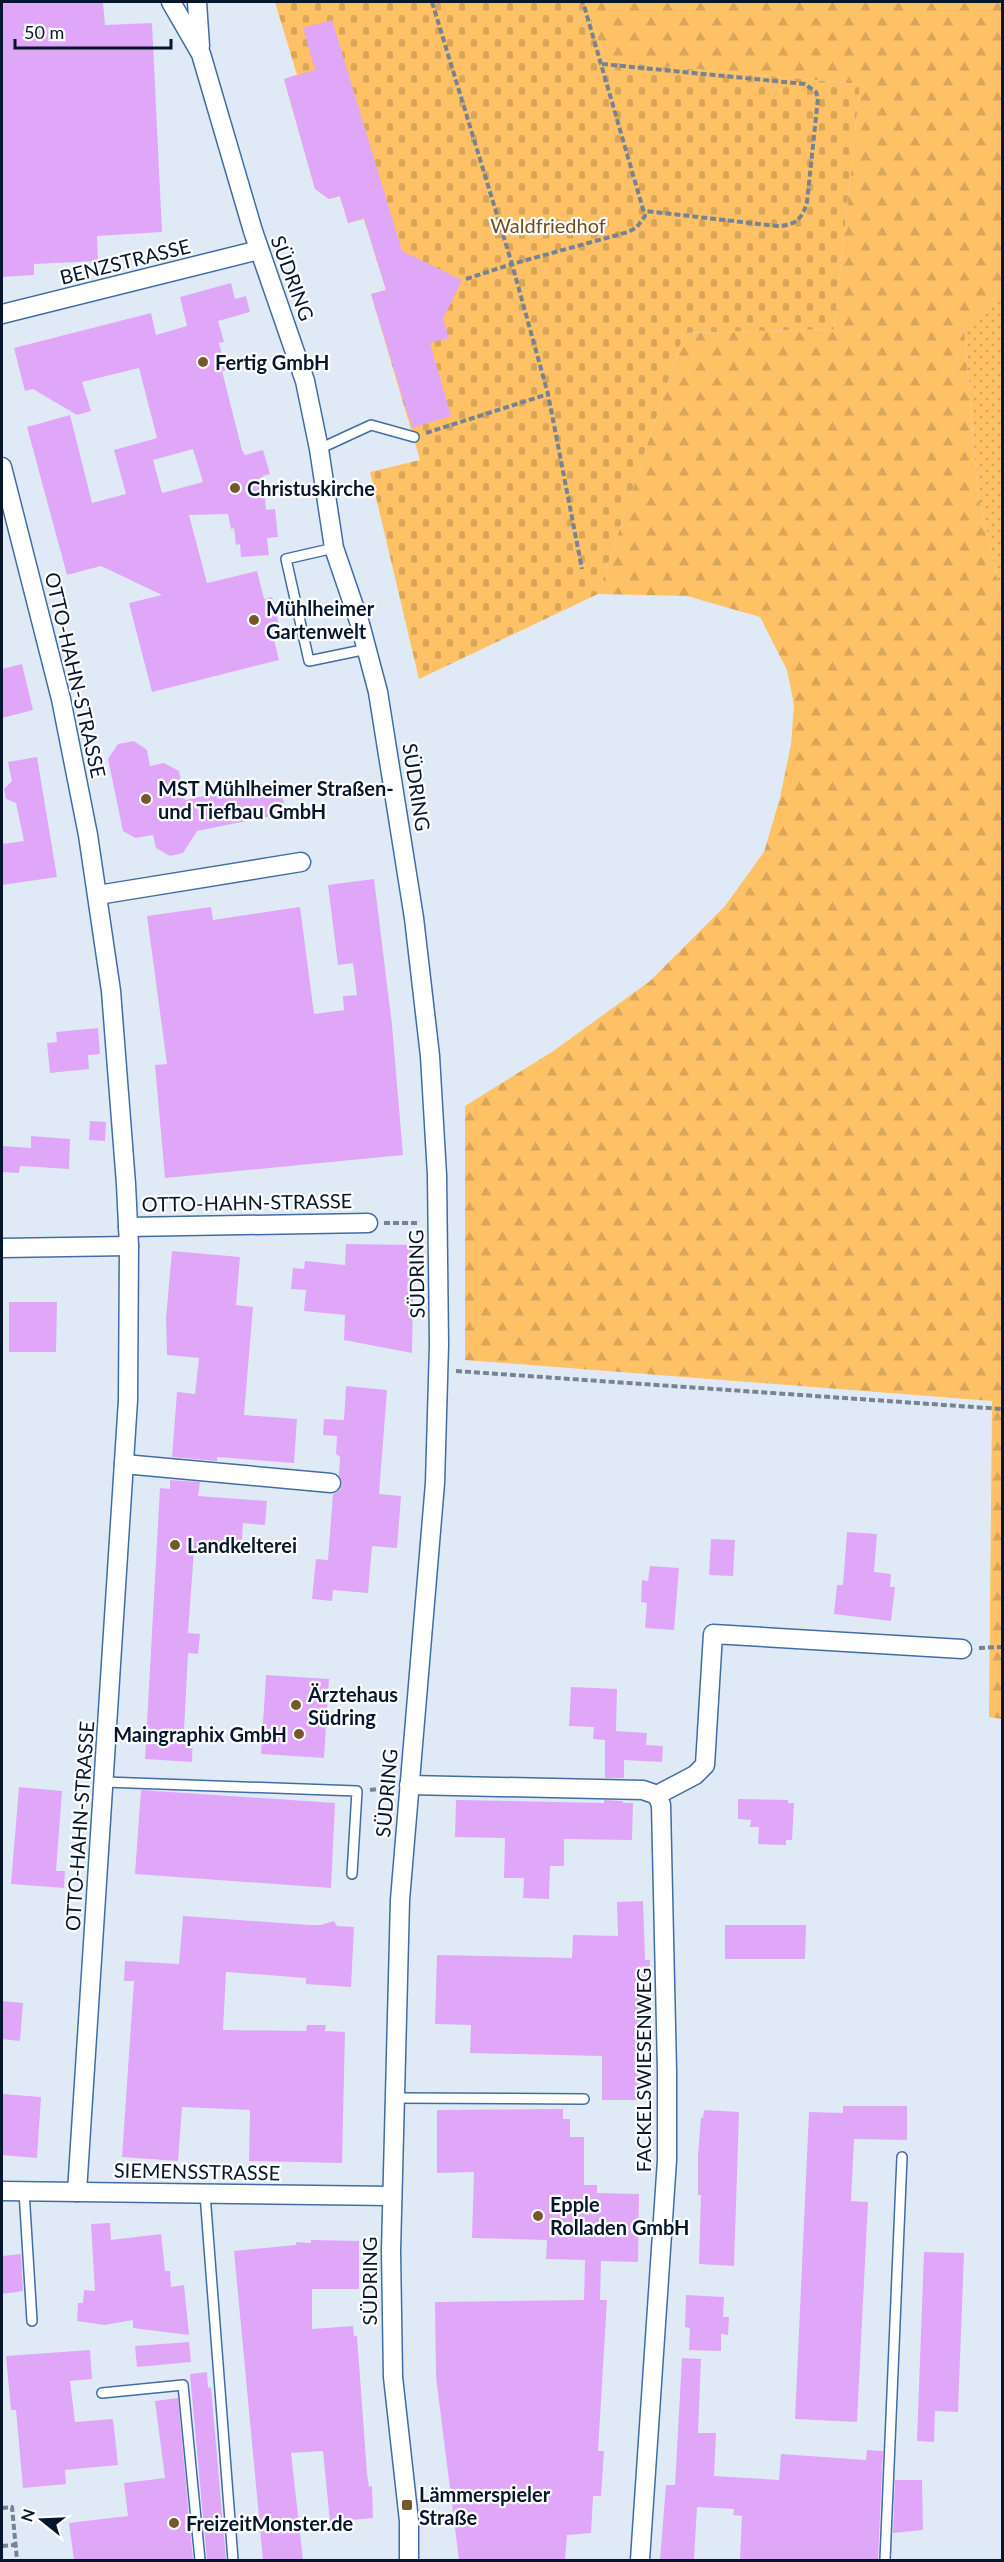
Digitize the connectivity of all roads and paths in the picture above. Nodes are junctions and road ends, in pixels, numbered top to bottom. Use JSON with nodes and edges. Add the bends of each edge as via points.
{"nodes":[{"id":1,"x":197,"y":2,"type":"edge"},
{"id":2,"x":432,"y":2,"type":"edge"},
{"id":3,"x":582,"y":2,"type":"edge"},
{"id":4,"x":174,"y":4,"type":"edge"},
{"id":5,"x":201,"y":54,"type":"junction"},
{"id":6,"x":602,"y":64,"type":"junction"},
{"id":7,"x":645,"y":211,"type":"junction"},
{"id":8,"x":259,"y":250,"type":"junction"},
{"id":9,"x":512,"y":264,"type":"junction"},
{"id":10,"x":466,"y":279,"type":"dead end"},
{"id":11,"x":2,"y":314,"type":"edge"},
{"id":12,"x":548,"y":394,"type":"junction"},
{"id":13,"x":414,"y":437,"type":"joint"},
{"id":14,"x":319,"y":449,"type":"junction"},
{"id":15,"x":2,"y":467,"type":"edge"},
{"id":16,"x":334,"y":548,"type":"junction"},
{"id":17,"x":582,"y":569,"type":"dead end"},
{"id":18,"x":367,"y":649,"type":"junction"},
{"id":19,"x":302,"y":862,"type":"dead end"},
{"id":20,"x":98,"y":895,"type":"junction"},
{"id":21,"x":368,"y":1222,"type":"joint"},
{"id":22,"x":437,"y":1223,"type":"junction"},
{"id":23,"x":128,"y":1227,"type":"junction"},
{"id":24,"x":129,"y":1246,"type":"junction"},
{"id":25,"x":2,"y":1248,"type":"edge"},
{"id":26,"x":438,"y":1370,"type":"junction"},
{"id":27,"x":1002,"y":1409,"type":"edge"},
{"id":28,"x":124,"y":1464,"type":"junction"},
{"id":29,"x":331,"y":1483,"type":"dead end"},
{"id":30,"x":962,"y":1649,"type":"dead end"},
{"id":31,"x":105,"y":1782,"type":"junction"},
{"id":32,"x":409,"y":1785,"type":"junction"},
{"id":33,"x":357,"y":1791,"type":"junction"},
{"id":34,"x":657,"y":1795,"type":"junction"},
{"id":35,"x":352,"y":1874,"type":"dead end"},
{"id":36,"x":394,"y":2097,"type":"junction"},
{"id":37,"x":584,"y":2099,"type":"dead end"},
{"id":38,"x":902,"y":2157,"type":"dead end"},
{"id":39,"x":2,"y":2191,"type":"edge"},
{"id":40,"x":24,"y":2191,"type":"junction"},
{"id":41,"x":77,"y":2192,"type":"junction"},
{"id":42,"x":205,"y":2194,"type":"junction"},
{"id":43,"x":392,"y":2196,"type":"junction"},
{"id":44,"x":32,"y":2321,"type":"dead end"},
{"id":45,"x":102,"y":2393,"type":"dead end"},
{"id":46,"x":2,"y":2508,"type":"edge"},
{"id":47,"x":409,"y":2522,"type":"junction"},
{"id":48,"x":16,"y":2545,"type":"junction"},
{"id":49,"x":2,"y":2546,"type":"edge"},
{"id":50,"x":17,"y":2560,"type":"edge"},
{"id":51,"x":200,"y":2560,"type":"edge"},
{"id":52,"x":234,"y":2560,"type":"edge"},
{"id":53,"x":409,"y":2560,"type":"edge"},
{"id":54,"x":419,"y":2560,"type":"edge"},
{"id":55,"x":640,"y":2560,"type":"edge"},
{"id":56,"x":885,"y":2560,"type":"edge"}],
"edges":[{"from":1,"to":5,"type":"street","name":"SÜDRING"},
{"from":2,"to":9,"type":"path"},
{"from":3,"to":6,"type":"path"},
{"from":4,"to":5,"type":"street","name":"SÜDRING"},
{"from":5,"to":8,"type":"street","name":"SÜDRING"},
{"from":6,"to":7,"type":"path"},
{"from":6,"to":7,"type":"path","via":[[805,84],[818,98],[807,202],[796,222],[777,226]]},
{"from":7,"to":9,"type":"path","via":[[637,228],[628,232]]},
{"from":8,"to":11,"type":"street","name":"BENZSTRASSE"},
{"from":8,"to":14,"type":"street","name":"SÜDRING","via":[[305,381]]},
{"from":9,"to":10,"type":"path"},
{"from":9,"to":12,"type":"path"},
{"from":12,"to":13,"type":"path"},
{"from":12,"to":17,"type":"path"},
{"from":13,"to":14,"type":"lane","via":[[371,425]]},
{"from":14,"to":16,"type":"street","name":"SÜDRING"},
{"from":15,"to":20,"type":"street","name":"OTTO-HAHN-STRASSE","via":[[61,699]]},
{"from":16,"to":18,"type":"street","name":"SÜDRING"},
{"from":16,"to":18,"type":"lane","via":[[286,559],[309,661]]},
{"from":18,"to":22,"type":"street","name":"SÜDRING","via":[[383,722],[418,951],[430,1056]]},
{"from":19,"to":20,"type":"street"},
{"from":20,"to":23,"type":"street","name":"OTTO-HAHN-STRASSE","via":[[111,991]]},
{"from":21,"to":22,"type":"path"},
{"from":21,"to":23,"type":"street","name":"OTTO-HAHN-STRASSE"},
{"from":22,"to":26,"type":"street","name":"SÜDRING"},
{"from":23,"to":24,"type":"street","name":"OTTO-HAHN-STRASSE"},
{"from":24,"to":25,"type":"street"},
{"from":24,"to":28,"type":"street","name":"OTTO-HAHN-STRASSE"},
{"from":26,"to":27,"type":"path"},
{"from":26,"to":32,"type":"street","name":"SÜDRING","via":[[432,1532]]},
{"from":28,"to":29,"type":"street"},
{"from":28,"to":31,"type":"street","name":"OTTO-HAHN-STRASSE"},
{"from":30,"to":34,"type":"street","via":[[713,1634],[705,1765]]},
{"from":31,"to":33,"type":"lane"},
{"from":31,"to":41,"type":"street","name":"OTTO-HAHN-STRASSE"},
{"from":32,"to":33,"type":"path"},
{"from":32,"to":34,"type":"street","via":[[643,1790]]},
{"from":32,"to":36,"type":"street","name":"SÜDRING","via":[[400,1900]]},
{"from":33,"to":35,"type":"lane"},
{"from":34,"to":55,"type":"street","name":"FACKELSWIESENWEG","via":[[662,1813],[667,2160]]},
{"from":36,"to":37,"type":"lane"},
{"from":36,"to":43,"type":"street","name":"SÜDRING"},
{"from":38,"to":56,"type":"lane"},
{"from":39,"to":40,"type":"street","name":"SIEMENSSTRASSE"},
{"from":40,"to":41,"type":"street","name":"SIEMENSSTRASSE"},
{"from":40,"to":44,"type":"lane"},
{"from":41,"to":42,"type":"street","name":"SIEMENSSTRASSE"},
{"from":42,"to":43,"type":"street","name":"SIEMENSSTRASSE"},
{"from":42,"to":52,"type":"lane"},
{"from":43,"to":47,"type":"street","name":"SÜDRING","via":[[393,2376]]},
{"from":45,"to":51,"type":"lane","via":[[183,2385]]},
{"from":46,"to":48,"type":"path","via":[[12,2507]]},
{"from":47,"to":53,"type":"street","name":"SÜDRING"},
{"from":47,"to":54,"type":"street","name":"SÜDRING"},
{"from":48,"to":49,"type":"path"},
{"from":48,"to":50,"type":"path"}]}
